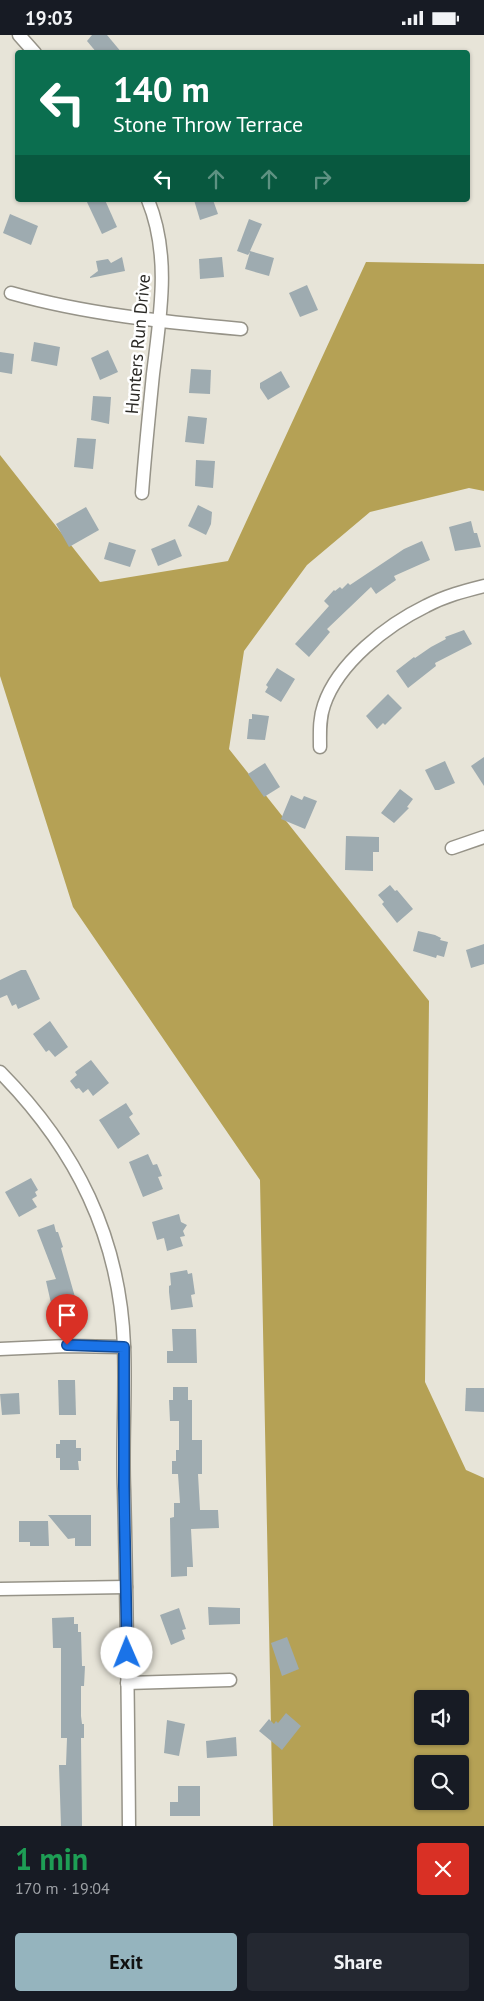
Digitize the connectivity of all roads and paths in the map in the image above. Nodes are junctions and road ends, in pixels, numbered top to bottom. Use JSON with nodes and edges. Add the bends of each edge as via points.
{"nodes":[{"id":1,"x":19,"y":35,"type":"edge"},
{"id":2,"x":32,"y":50,"type":"edge"},
{"id":3,"x":149,"y":202,"type":"edge"},
{"id":4,"x":11,"y":293,"type":"dead end"},
{"id":5,"x":159,"y":320,"type":"junction"},
{"id":6,"x":241,"y":329,"type":"dead end"},
{"id":7,"x":142,"y":493,"type":"dead end"},
{"id":8,"x":484,"y":586,"type":"edge"},
{"id":9,"x":320,"y":747,"type":"dead end"},
{"id":10,"x":484,"y":837,"type":"edge"},
{"id":11,"x":452,"y":848,"type":"dead end"},
{"id":12,"x":0,"y":1072,"type":"edge"},
{"id":13,"x":124,"y":1347,"type":"junction"},
{"id":14,"x":0,"y":1349,"type":"edge"},
{"id":15,"x":126,"y":1587,"type":"junction"},
{"id":16,"x":0,"y":1589,"type":"edge"},
{"id":17,"x":230,"y":1680,"type":"dead end"},
{"id":18,"x":127,"y":1683,"type":"junction"},
{"id":19,"x":128,"y":1826,"type":"edge"}],
"edges":[{"from":1,"to":2,"type":"street"},
{"from":3,"to":5,"type":"street","name":"Hunters Run Drive","via":[[161,250]]},
{"from":4,"to":5,"type":"street","via":[[44,302]]},
{"from":5,"to":6,"type":"street"},
{"from":5,"to":7,"type":"street","name":"Hunters Run Drive"},
{"from":8,"to":9,"type":"street","via":[[449,596],[409,615],[386,630],[347,666],[323,707]]},
{"from":10,"to":11,"type":"street"},
{"from":12,"to":13,"type":"street","via":[[51,1129],[91,1199],[114,1269]]},
{"from":13,"to":14,"type":"street","via":[[67,1345]]},
{"from":13,"to":15,"type":"street"},
{"from":15,"to":16,"type":"street"},
{"from":15,"to":18,"type":"street"},
{"from":17,"to":18,"type":"street"},
{"from":18,"to":19,"type":"street"}]}
